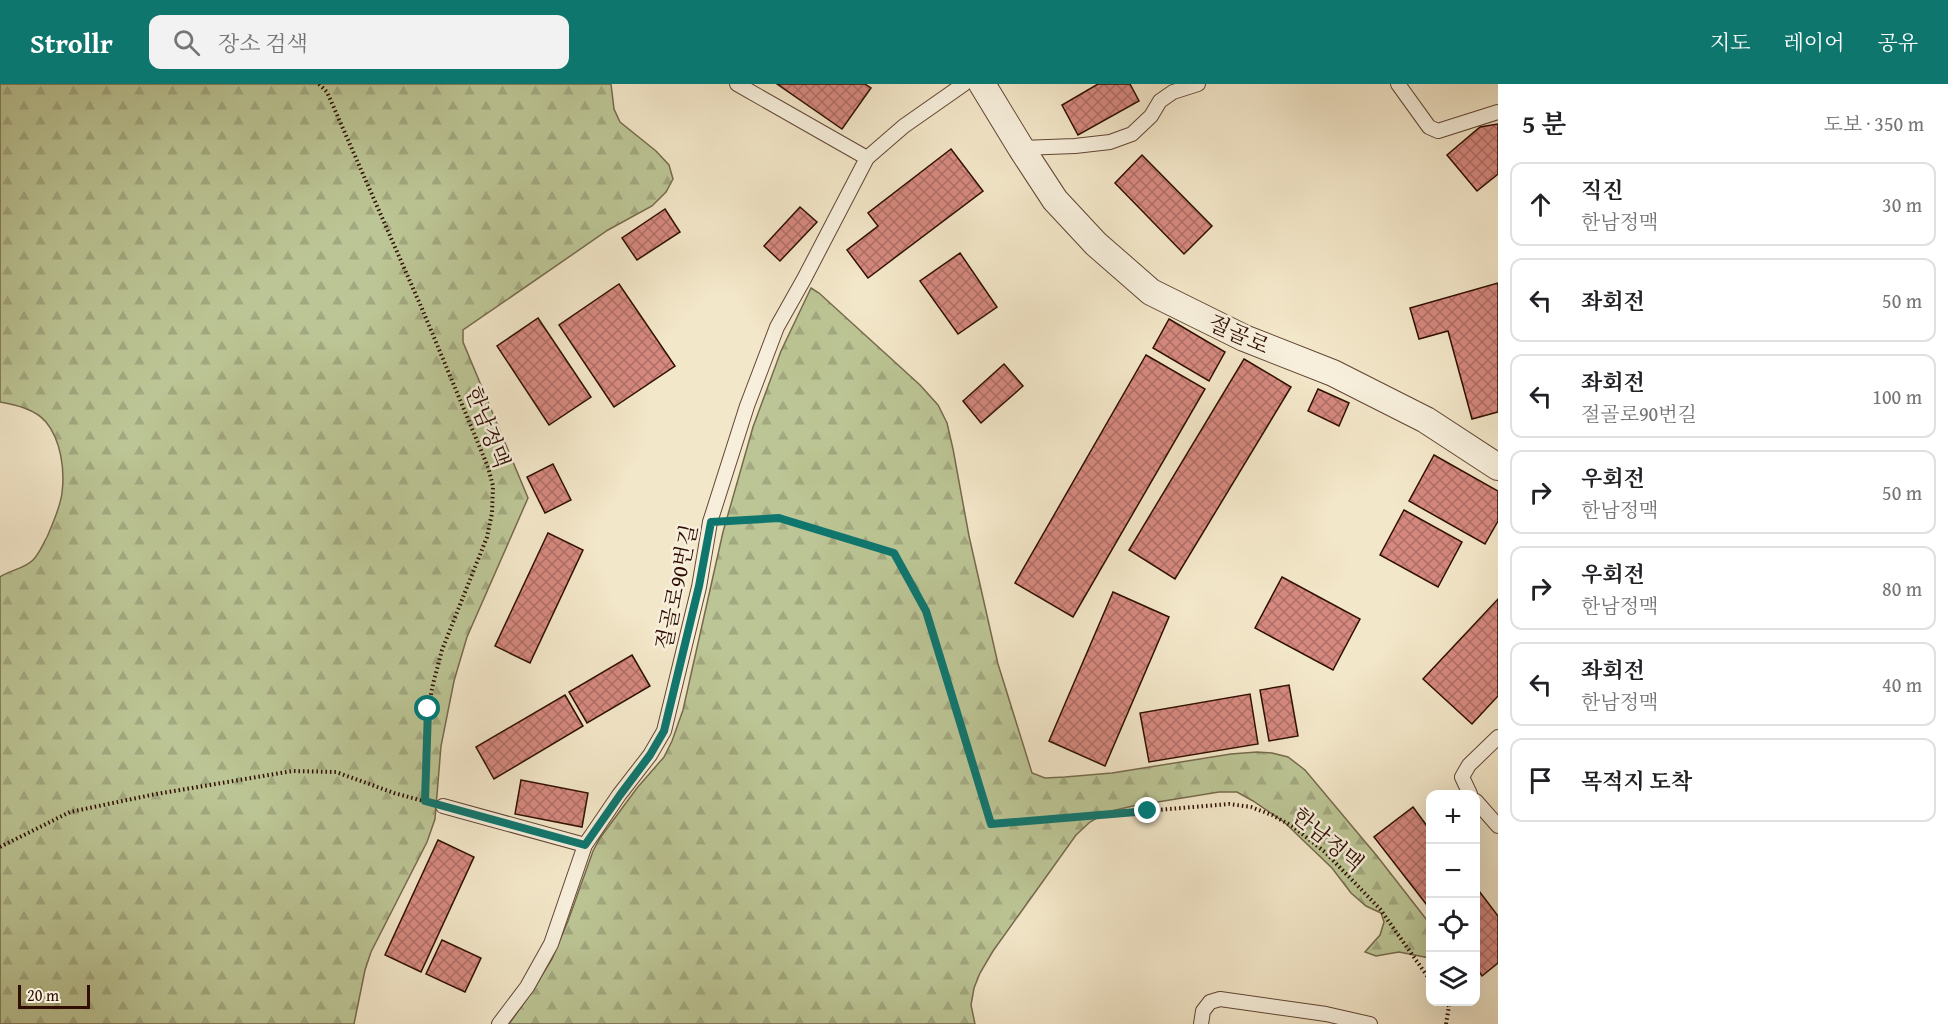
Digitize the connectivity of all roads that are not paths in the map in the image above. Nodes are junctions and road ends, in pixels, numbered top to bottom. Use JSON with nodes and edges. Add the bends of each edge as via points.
{"nodes":[{"id":1,"x":737,"y":84,"type":"edge"},
{"id":2,"x":964,"y":84,"type":"edge"},
{"id":3,"x":982,"y":84,"type":"edge"},
{"id":4,"x":1198,"y":84,"type":"edge"},
{"id":5,"x":1398,"y":84,"type":"edge"},
{"id":6,"x":1498,"y":112,"type":"edge"},
{"id":7,"x":1021,"y":148,"type":"junction"},
{"id":8,"x":867,"y":158,"type":"junction"},
{"id":9,"x":1498,"y":467,"type":"edge"},
{"id":10,"x":1498,"y":737,"type":"edge"},
{"id":11,"x":1468,"y":790,"type":"edge"},
{"id":12,"x":443,"y":806,"type":"road end"},
{"id":13,"x":1480,"y":806,"type":"edge"},
{"id":14,"x":1498,"y":826,"type":"edge"},
{"id":15,"x":585,"y":845,"type":"junction"},
{"id":16,"x":499,"y":1024,"type":"edge"},
{"id":17,"x":1201,"y":1024,"type":"edge"},
{"id":18,"x":1370,"y":1024,"type":"edge"}],
"edges":[{"from":1,"to":8,"type":"lane"},
{"from":2,"to":8,"type":"lane","name":"절골로90번길"},
{"from":3,"to":7,"type":"street","name":"절골로"},
{"from":4,"to":7,"type":"lane","via":[[1173,92],[1160,101],[1132,134],[1110,142]]},
{"from":5,"to":6,"type":"lane","via":[[1429,127],[1438,131]]},
{"from":7,"to":9,"type":"street","name":"절골로","via":[[1055,201],[1096,244],[1151,292],[1245,338],[1333,372],[1426,420]]},
{"from":8,"to":15,"type":"lane","name":"절골로90번길","via":[[777,327],[747,406],[711,522],[664,731]]},
{"from":10,"to":11,"type":"lane","via":[[1468,765],[1462,777]]},
{"from":12,"to":15,"type":"lane"},
{"from":13,"to":14,"type":"lane"},
{"from":15,"to":16,"type":"lane","name":"절골로90번길","via":[[550,944],[527,987]]},
{"from":17,"to":18,"type":"lane","via":[[1203,1011],[1210,1002],[1220,999]]}]}
